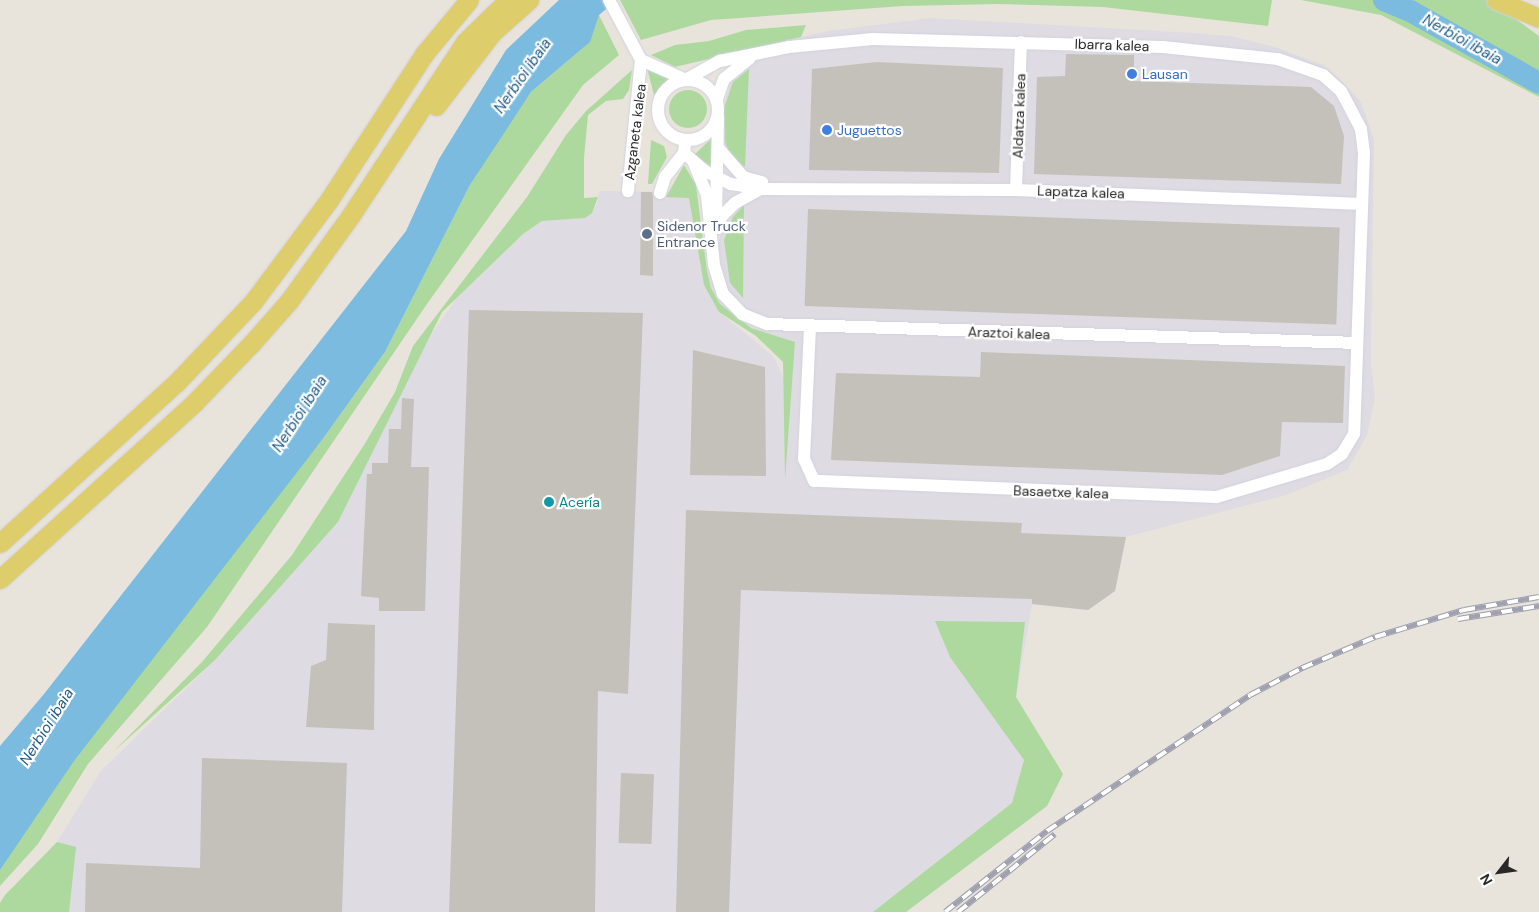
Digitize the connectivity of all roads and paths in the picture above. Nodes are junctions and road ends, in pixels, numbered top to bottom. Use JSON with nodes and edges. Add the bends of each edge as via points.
{"nodes":[{"id":1,"x":469,"y":0,"type":"edge"},
{"id":2,"x":508,"y":0,"type":"edge"},
{"id":3,"x":529,"y":0,"type":"edge"},
{"id":4,"x":609,"y":0,"type":"edge"},
{"id":5,"x":1496,"y":0,"type":"edge"},
{"id":6,"x":1525,"y":0,"type":"edge"},
{"id":7,"x":1539,"y":7,"type":"edge"},
{"id":8,"x":1539,"y":18,"type":"edge"},
{"id":9,"x":1021,"y":42,"type":"junction"},
{"id":10,"x":756,"y":55,"type":"junction"},
{"id":11,"x":641,"y":60,"type":"junction"},
{"id":12,"x":642,"y":74,"type":"junction"},
{"id":13,"x":686,"y":79,"type":"junction"},
{"id":14,"x":717,"y":99,"type":"junction"},
{"id":15,"x":658,"y":113,"type":"junction"},
{"id":16,"x":718,"y":117,"type":"junction"},
{"id":17,"x":685,"y":147,"type":"junction"},
{"id":18,"x":718,"y":150,"type":"junction"},
{"id":19,"x":694,"y":163,"type":"junction"},
{"id":20,"x":718,"y":178,"type":"junction"},
{"id":21,"x":799,"y":187,"type":"junction"},
{"id":22,"x":760,"y":189,"type":"junction"},
{"id":23,"x":1016,"y":190,"type":"junction"},
{"id":24,"x":628,"y":191,"type":"dead end"},
{"id":25,"x":660,"y":193,"type":"dead end"},
{"id":26,"x":1362,"y":204,"type":"junction"},
{"id":27,"x":712,"y":244,"type":"junction"},
{"id":28,"x":320,"y":258,"type":"junction"},
{"id":29,"x":810,"y":328,"type":"junction"},
{"id":30,"x":1357,"y":343,"type":"junction"},
{"id":31,"x":0,"y":543,"type":"edge"},
{"id":32,"x":0,"y":579,"type":"edge"}],
"edges":[{"from":1,"to":31,"type":"main road","via":[[424,54],[329,200],[263,290],[177,382]]},
{"from":2,"to":28,"type":"main road","via":[[466,42],[445,69]]},
{"from":3,"to":28,"type":"main road","via":[[492,33],[465,65],[404,153]]},
{"from":4,"to":11,"type":"street"},
{"from":5,"to":8,"type":"main road"},
{"from":6,"to":7,"type":"main road"},
{"from":9,"to":10,"type":"street","name":"Ibarra kalea","via":[[873,39],[789,47]]},
{"from":9,"to":23,"type":"street","name":"Aldatza kalea"},
{"from":9,"to":26,"type":"street","name":"Ibarra kalea","via":[[1235,53],[1278,60],[1323,75],[1341,91],[1361,129],[1364,152]]},
{"from":10,"to":13,"type":"street","name":"Ibarra kalea","via":[[720,61]]},
{"from":10,"to":14,"type":"street","name":"Ibarra kalea","via":[[732,71],[720,88]]},
{"from":11,"to":12,"type":"street","name":"Azganeta kalea"},
{"from":11,"to":13,"type":"street","name":"Azganeta kalea"},
{"from":12,"to":15,"type":"street","name":"Azganeta kalea"},
{"from":12,"to":24,"type":"street","name":"Azganeta kalea"},
{"from":13,"to":14,"type":"street","name":"Azganeta kalea","via":[[705,84]]},
{"from":13,"to":15,"type":"street","name":"Azganeta kalea","via":[[667,88],[658,104]]},
{"from":14,"to":16,"type":"street"},
{"from":15,"to":17,"type":"street","name":"Azganeta kalea","via":[[667,132]]},
{"from":16,"to":17,"type":"street","via":[[702,137]]},
{"from":16,"to":18,"type":"street"},
{"from":17,"to":19,"type":"street","name":"Azganeta kalea"},
{"from":17,"to":25,"type":"street","via":[[665,177]]},
{"from":18,"to":20,"type":"street"},
{"from":18,"to":21,"type":"street","via":[[743,177]]},
{"from":19,"to":20,"type":"street","name":"Azganeta kalea"},
{"from":19,"to":27,"type":"street","name":"Azganeta kalea","via":[[707,196]]},
{"from":20,"to":22,"type":"street","name":"Azganeta kalea"},
{"from":20,"to":27,"type":"street"},
{"from":21,"to":22,"type":"street","name":"Azganeta kalea"},
{"from":21,"to":23,"type":"street","name":"Lapatza kalea"},
{"from":22,"to":27,"type":"street","name":"Azganeta kalea","via":[[735,203],[721,216]]},
{"from":23,"to":26,"type":"street","name":"Lapatza kalea"},
{"from":26,"to":30,"type":"street","name":"Ibarra kalea"},
{"from":27,"to":29,"type":"street","name":"Araztoi kalea","via":[[717,280],[723,294],[742,314],[767,324]]},
{"from":28,"to":32,"type":"main road","via":[[289,301],[230,368]]},
{"from":29,"to":30,"type":"street","name":"Araztoi kalea"},
{"from":29,"to":30,"type":"street","name":"Basaetxe kalea","via":[[804,459],[814,481],[1216,497],[1327,464],[1342,454],[1354,434]]}]}
